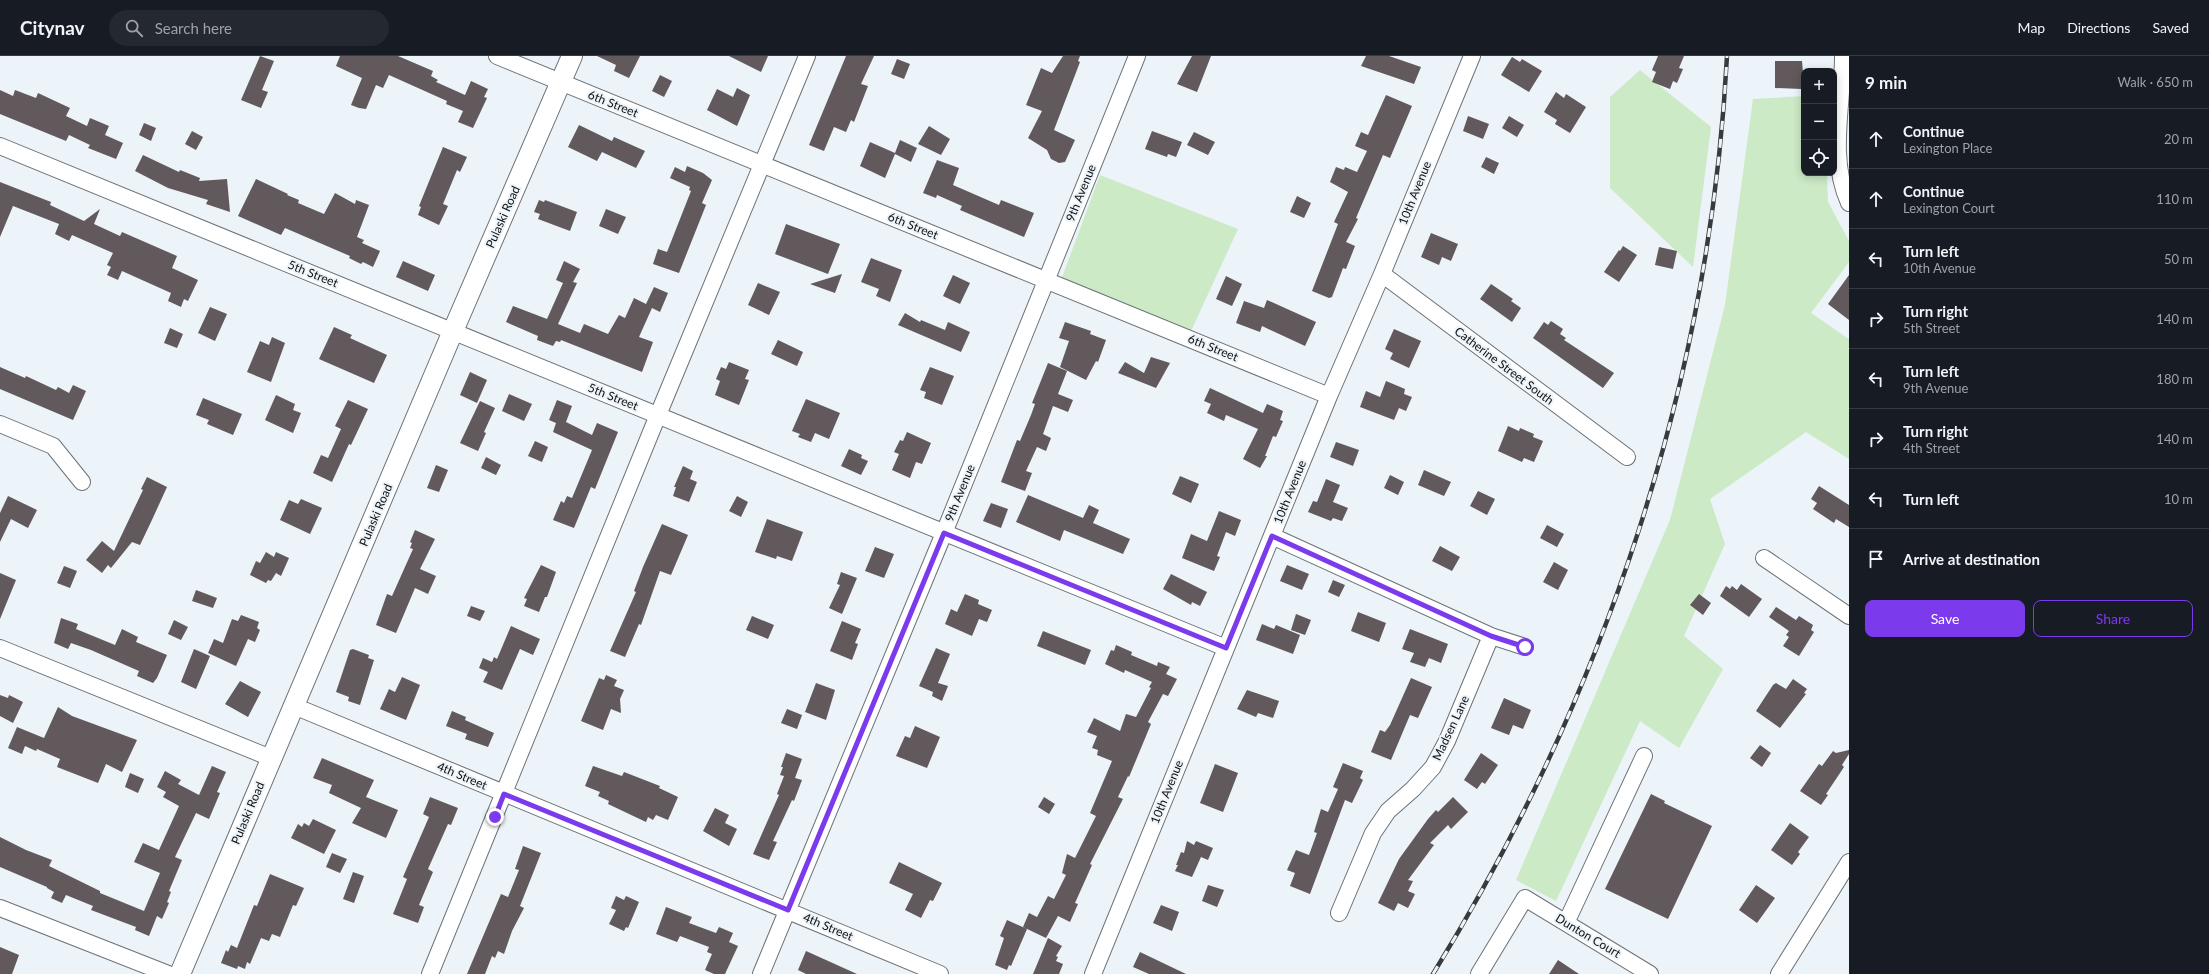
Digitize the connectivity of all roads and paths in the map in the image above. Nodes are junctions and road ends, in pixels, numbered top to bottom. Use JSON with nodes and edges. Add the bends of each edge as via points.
{"nodes":[{"id":1,"x":497,"y":56,"type":"edge"},
{"id":2,"x":572,"y":56,"type":"edge"},
{"id":3,"x":806,"y":56,"type":"edge"},
{"id":4,"x":1137,"y":56,"type":"edge"},
{"id":5,"x":1472,"y":56,"type":"edge"},
{"id":6,"x":1845,"y":66,"type":"edge"},
{"id":7,"x":561,"y":82,"type":"junction"},
{"id":8,"x":0,"y":146,"type":"edge"},
{"id":9,"x":761,"y":164,"type":"junction"},
{"id":10,"x":1849,"y":203,"type":"edge"},
{"id":11,"x":1382,"y":274,"type":"junction"},
{"id":12,"x":1046,"y":280,"type":"junction"},
{"id":13,"x":453,"y":331,"type":"junction"},
{"id":14,"x":1329,"y":396,"type":"junction"},
{"id":15,"x":658,"y":415,"type":"junction"},
{"id":16,"x":0,"y":424,"type":"edge"},
{"id":17,"x":1627,"y":457,"type":"dead end"},
{"id":18,"x":82,"y":482,"type":"dead end"},
{"id":19,"x":944,"y":533,"type":"junction"},
{"id":20,"x":1272,"y":536,"type":"junction"},
{"id":21,"x":1764,"y":558,"type":"dead end"},
{"id":22,"x":1849,"y":616,"type":"edge"},
{"id":23,"x":1491,"y":636,"type":"junction"},
{"id":24,"x":1525,"y":647,"type":"dead end"},
{"id":25,"x":0,"y":648,"type":"edge"},
{"id":26,"x":1226,"y":648,"type":"junction"},
{"id":27,"x":294,"y":706,"type":"junction"},
{"id":28,"x":1644,"y":756,"type":"dead end"},
{"id":29,"x":271,"y":758,"type":"junction"},
{"id":30,"x":504,"y":794,"type":"junction"},
{"id":31,"x":1849,"y":862,"type":"edge"},
{"id":32,"x":0,"y":908,"type":"edge"},
{"id":33,"x":788,"y":910,"type":"junction"},
{"id":34,"x":1339,"y":913,"type":"dead end"},
{"id":35,"x":1566,"y":923,"type":"junction"},
{"id":36,"x":168,"y":974,"type":"edge"},
{"id":37,"x":180,"y":974,"type":"edge"},
{"id":38,"x":430,"y":974,"type":"edge"},
{"id":39,"x":761,"y":974,"type":"edge"},
{"id":40,"x":940,"y":974,"type":"edge"},
{"id":41,"x":1093,"y":974,"type":"edge"},
{"id":42,"x":1479,"y":974,"type":"edge"},
{"id":43,"x":1650,"y":974,"type":"edge"},
{"id":44,"x":1779,"y":974,"type":"edge"}],
"edges":[{"from":1,"to":7,"type":"street","name":"6th Street"},
{"from":2,"to":7,"type":"main road","name":"Pulaski Road"},
{"from":3,"to":9,"type":"street"},
{"from":4,"to":12,"type":"street","name":"9th Avenue"},
{"from":5,"to":11,"type":"street","name":"10th Avenue"},
{"from":6,"to":10,"type":"street","via":[[1838,126],[1841,176]]},
{"from":7,"to":9,"type":"street","name":"6th Street"},
{"from":7,"to":13,"type":"main road","name":"Pulaski Road"},
{"from":8,"to":13,"type":"street","name":"5th Street"},
{"from":9,"to":12,"type":"street","name":"6th Street"},
{"from":9,"to":15,"type":"street"},
{"from":11,"to":14,"type":"street","name":"10th Avenue"},
{"from":11,"to":17,"type":"street","name":"Catherine Street South"},
{"from":12,"to":14,"type":"street","name":"6th Street"},
{"from":12,"to":19,"type":"street","name":"9th Avenue"},
{"from":13,"to":15,"type":"street","name":"5th Street"},
{"from":13,"to":27,"type":"main road","name":"Pulaski Road"},
{"from":14,"to":20,"type":"street","name":"10th Avenue"},
{"from":15,"to":19,"type":"street","name":"5th Street"},
{"from":15,"to":30,"type":"street"},
{"from":16,"to":18,"type":"street","via":[[53,446]]},
{"from":19,"to":26,"type":"street","name":"5th Street"},
{"from":19,"to":33,"type":"street","name":"9th Avenue"},
{"from":20,"to":23,"type":"street"},
{"from":20,"to":26,"type":"street","name":"10th Avenue"},
{"from":21,"to":22,"type":"street"},
{"from":23,"to":24,"type":"street"},
{"from":23,"to":34,"type":"street","name":"Madsen Lane","via":[[1447,741],[1433,767],[1388,811],[1373,833]]},
{"from":25,"to":29,"type":"street"},
{"from":26,"to":41,"type":"street","name":"10th Avenue"},
{"from":27,"to":29,"type":"main road","name":"Pulaski Road"},
{"from":27,"to":30,"type":"street","name":"4th Street"},
{"from":28,"to":35,"type":"street"},
{"from":29,"to":37,"type":"main road","name":"Pulaski Road"},
{"from":30,"to":33,"type":"street","name":"4th Street"},
{"from":30,"to":38,"type":"street"},
{"from":31,"to":44,"type":"street"},
{"from":32,"to":36,"type":"street"},
{"from":33,"to":39,"type":"street","name":"9th Avenue"},
{"from":33,"to":40,"type":"street","name":"4th Street"},
{"from":35,"to":42,"type":"street","name":"Dunton Court","via":[[1525,898]]},
{"from":35,"to":43,"type":"street","name":"Dunton Court"}]}
